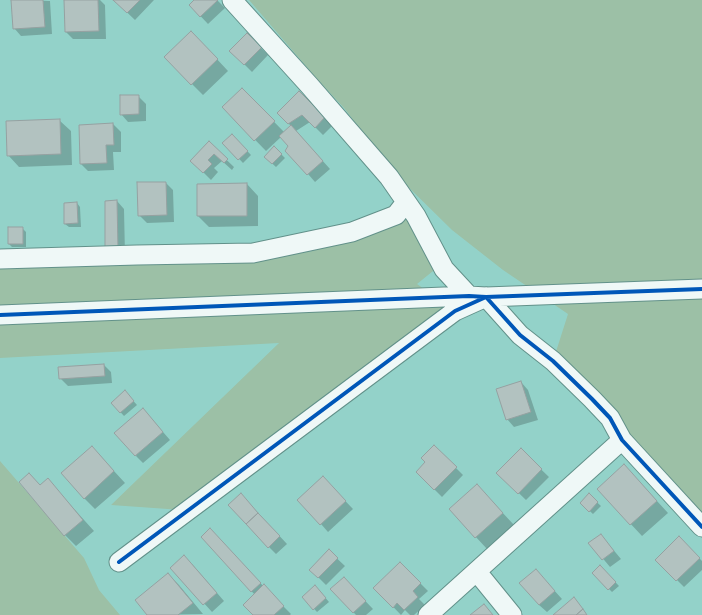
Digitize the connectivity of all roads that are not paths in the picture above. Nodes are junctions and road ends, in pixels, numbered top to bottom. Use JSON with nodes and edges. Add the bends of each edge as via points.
{"nodes":[{"id":1,"x":232,"y":0,"type":"edge"},
{"id":2,"x":406,"y":202,"type":"junction"},
{"id":3,"x":0,"y":259,"type":"edge"},
{"id":4,"x":702,"y":289,"type":"edge"},
{"id":5,"x":478,"y":297,"type":"junction"},
{"id":6,"x":0,"y":315,"type":"edge"},
{"id":7,"x":622,"y":440,"type":"junction"},
{"id":8,"x":702,"y":527,"type":"edge"},
{"id":9,"x":119,"y":562,"type":"dead end"},
{"id":10,"x":476,"y":572,"type":"junction"},
{"id":11,"x":428,"y":615,"type":"edge"},
{"id":12,"x":512,"y":615,"type":"edge"}],
"edges":[{"from":1,"to":2,"type":"street","via":[[389,177]]},
{"from":2,"to":3,"type":"street","via":[[396,215],[352,232],[253,253]]},
{"from":2,"to":5,"type":"street","via":[[444,269]]},
{"from":4,"to":5,"type":"street"},
{"from":5,"to":6,"type":"street"},
{"from":5,"to":7,"type":"street","via":[[520,335],[553,360],[610,418]]},
{"from":5,"to":9,"type":"street"},
{"from":7,"to":8,"type":"street"},
{"from":7,"to":10,"type":"street"},
{"from":10,"to":11,"type":"street"},
{"from":10,"to":12,"type":"street"}]}
